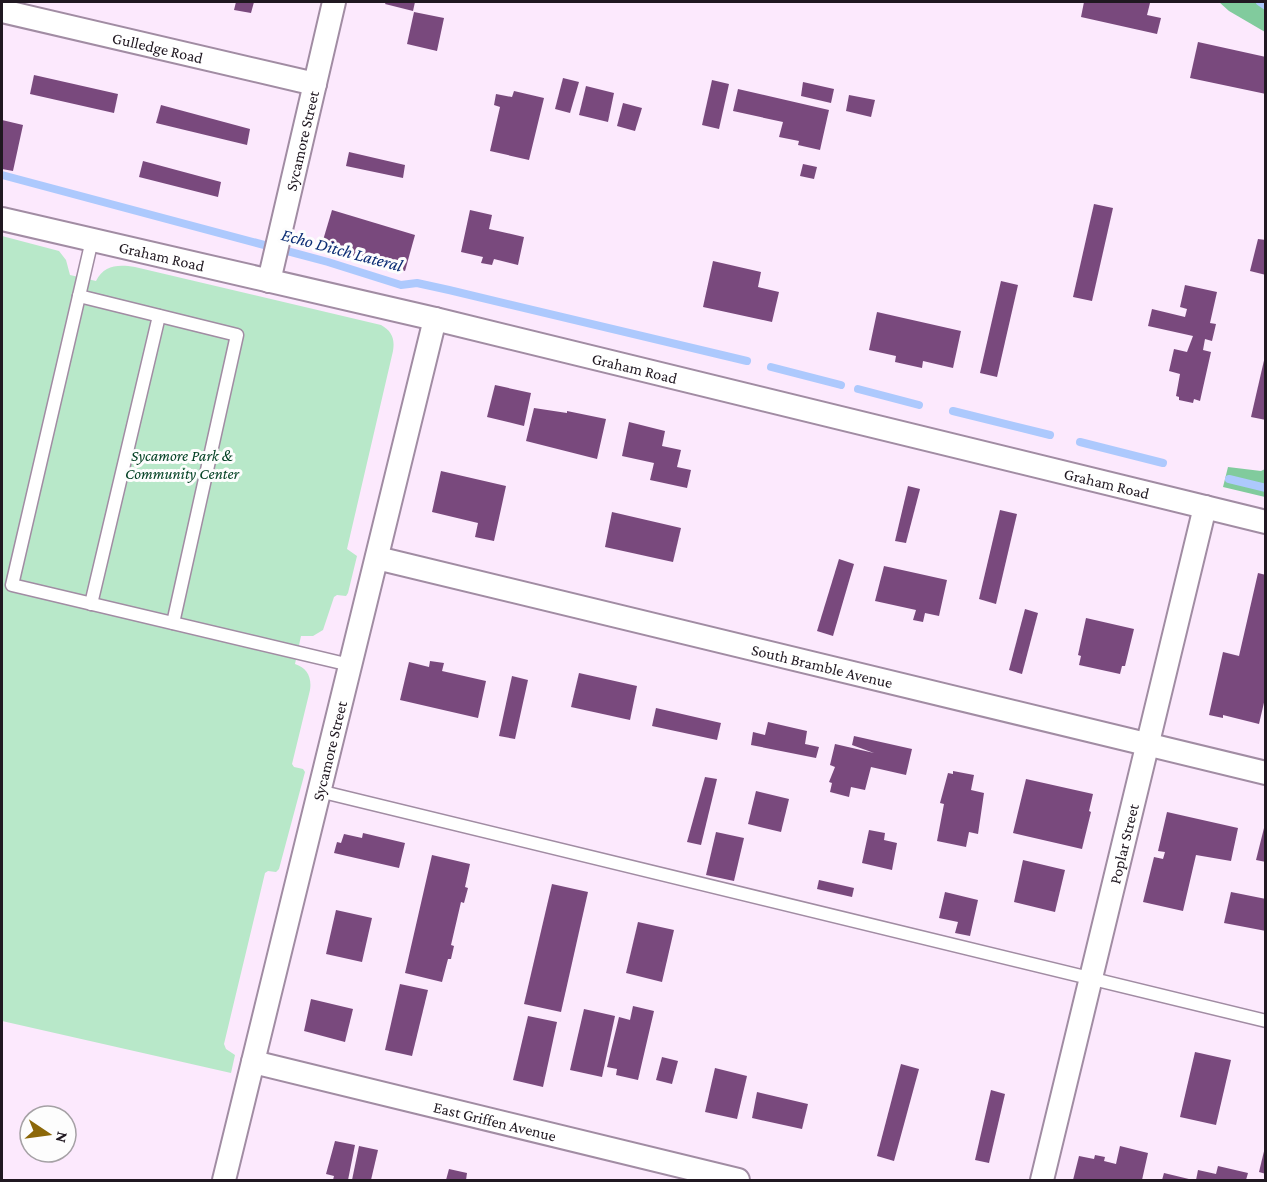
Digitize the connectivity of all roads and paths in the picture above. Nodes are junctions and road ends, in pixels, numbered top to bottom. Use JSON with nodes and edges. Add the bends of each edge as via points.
{"nodes":[{"id":1,"x":334,"y":2,"type":"edge"},
{"id":2,"x":2,"y":10,"type":"edge"},
{"id":3,"x":315,"y":84,"type":"junction"},
{"id":4,"x":2,"y":219,"type":"edge"},
{"id":5,"x":92,"y":240,"type":"junction"},
{"id":6,"x":269,"y":280,"type":"junction"},
{"id":7,"x":79,"y":296,"type":"junction"},
{"id":8,"x":159,"y":316,"type":"junction"},
{"id":9,"x":435,"y":319,"type":"junction"},
{"id":10,"x":1205,"y":507,"type":"junction"},
{"id":11,"x":1266,"y":522,"type":"edge"},
{"id":12,"x":376,"y":558,"type":"junction"},
{"id":13,"x":7,"y":584,"type":"edge"},
{"id":14,"x":91,"y":604,"type":"junction"},
{"id":15,"x":173,"y":623,"type":"junction"},
{"id":16,"x":350,"y":664,"type":"junction"},
{"id":17,"x":1147,"y":744,"type":"junction"},
{"id":18,"x":1266,"y":773,"type":"edge"},
{"id":19,"x":319,"y":791,"type":"junction"},
{"id":20,"x":1090,"y":979,"type":"junction"},
{"id":21,"x":1266,"y":1021,"type":"edge"},
{"id":22,"x":253,"y":1062,"type":"junction"},
{"id":23,"x":224,"y":1180,"type":"edge"},
{"id":24,"x":738,"y":1180,"type":"edge"},
{"id":25,"x":1042,"y":1180,"type":"edge"}],
"edges":[{"from":1,"to":3,"type":"street","name":"Sycamore Street"},
{"from":2,"to":3,"type":"street","name":"Gulledge Road"},
{"from":3,"to":6,"type":"street","name":"Sycamore Street"},
{"from":4,"to":5,"type":"street","name":"Graham Road"},
{"from":5,"to":6,"type":"street","name":"Graham Road"},
{"from":5,"to":7,"type":"lane"},
{"from":6,"to":9,"type":"street","name":"Graham Road"},
{"from":7,"to":8,"type":"lane"},
{"from":7,"to":13,"type":"lane"},
{"from":8,"to":14,"type":"lane"},
{"from":8,"to":15,"type":"lane","via":[[237,335]]},
{"from":9,"to":10,"type":"street","name":"Graham Road"},
{"from":9,"to":12,"type":"street","name":"Sycamore Street"},
{"from":10,"to":11,"type":"street","name":"Graham Road"},
{"from":10,"to":17,"type":"street","name":"Poplar Street"},
{"from":12,"to":16,"type":"street","name":"Sycamore Street"},
{"from":12,"to":17,"type":"street","name":"South Bramble Avenue"},
{"from":13,"to":14,"type":"lane"},
{"from":14,"to":15,"type":"lane"},
{"from":15,"to":16,"type":"lane"},
{"from":16,"to":19,"type":"street","name":"Sycamore Street"},
{"from":17,"to":18,"type":"street","name":"South Bramble Avenue"},
{"from":17,"to":20,"type":"street","name":"Poplar Street"},
{"from":19,"to":20,"type":"lane"},
{"from":19,"to":22,"type":"street","name":"Sycamore Street"},
{"from":20,"to":21,"type":"lane"},
{"from":20,"to":25,"type":"street","name":"Poplar Street"},
{"from":22,"to":23,"type":"street","name":"Sycamore Street"},
{"from":22,"to":24,"type":"street","name":"East Griffen Avenue"}]}
